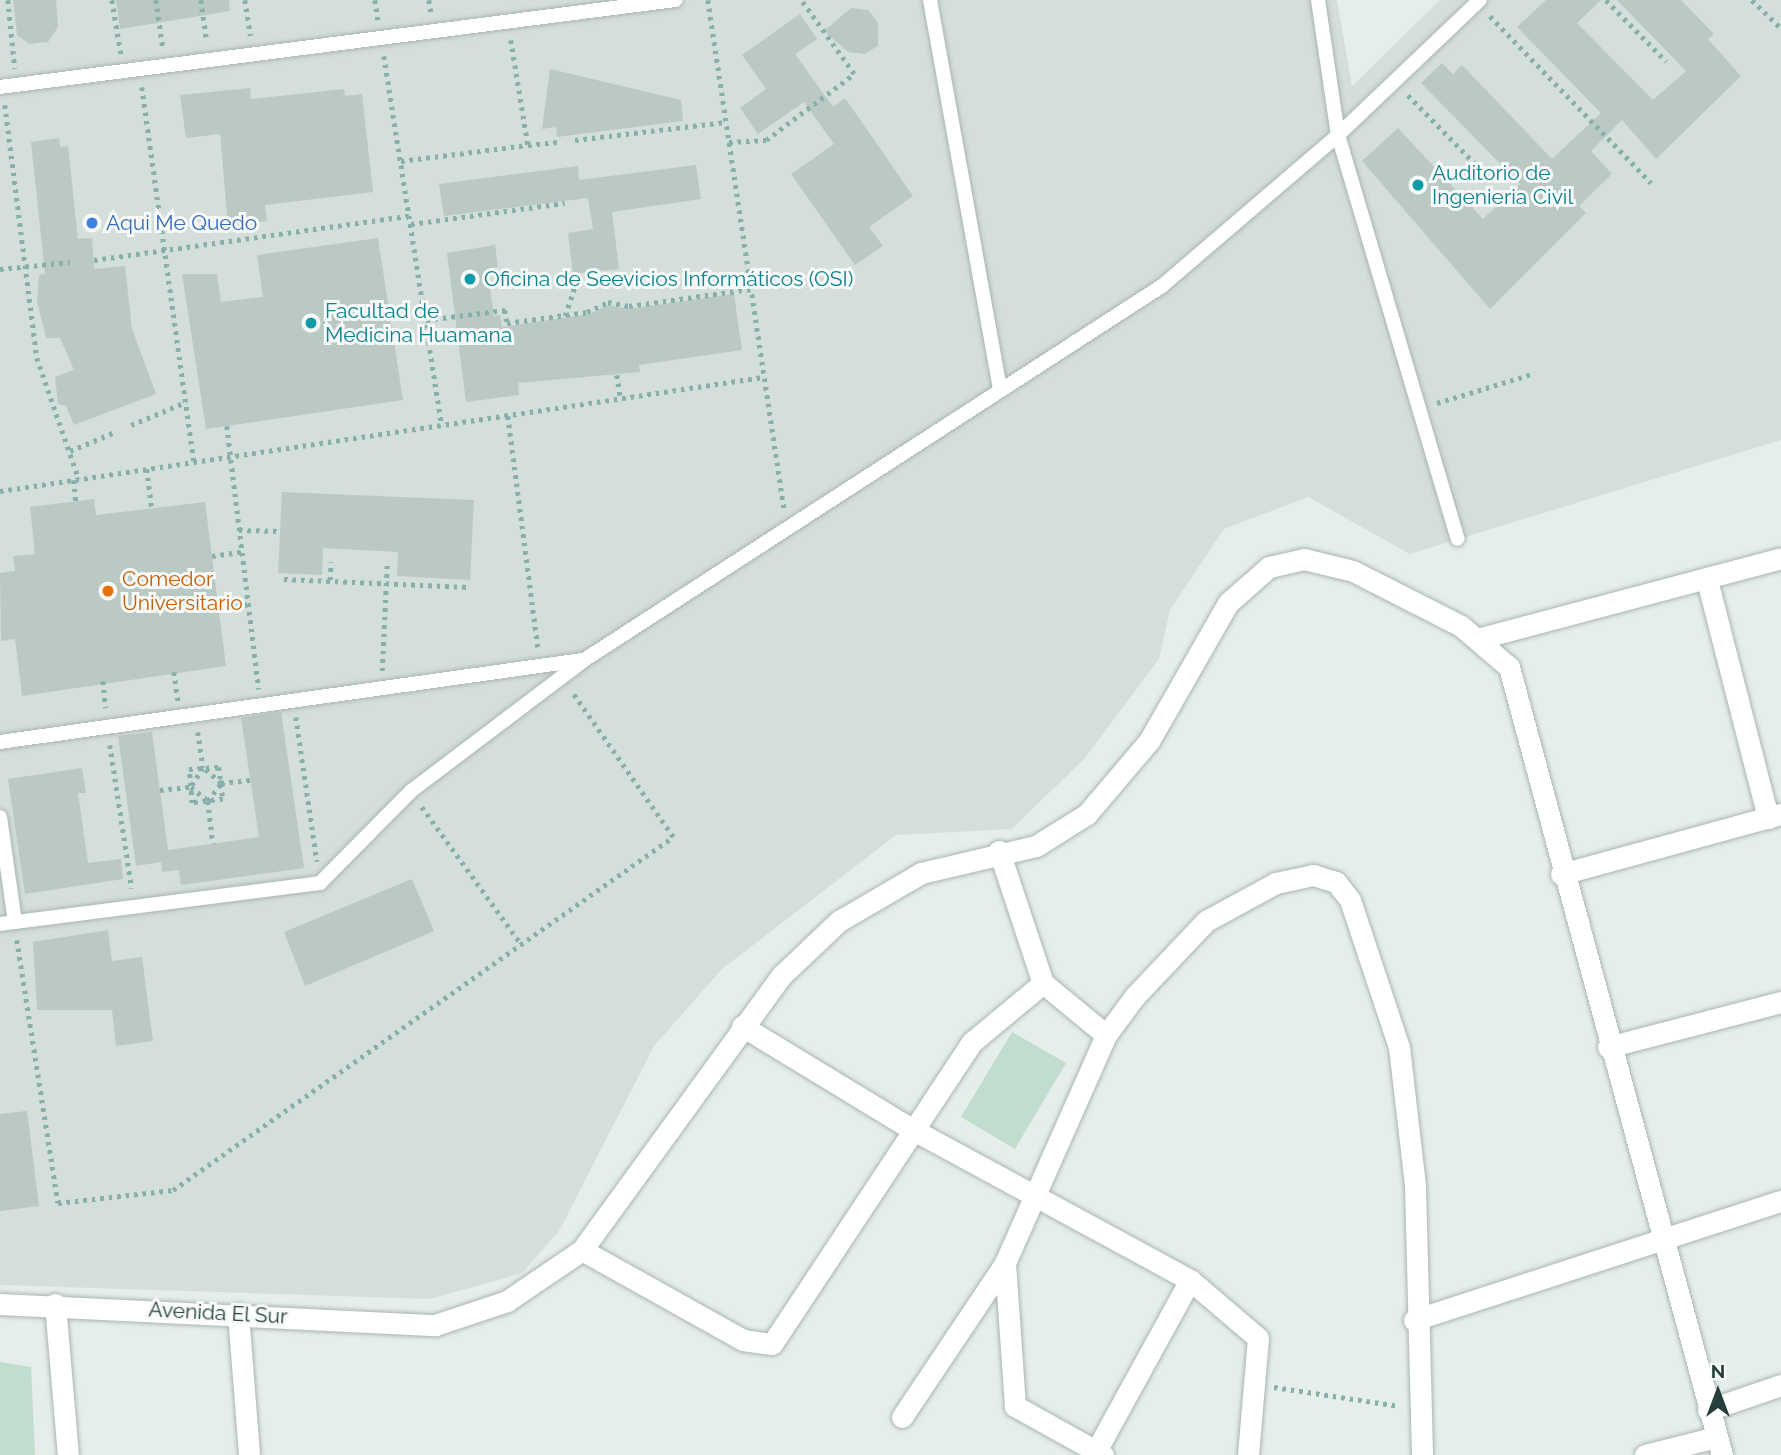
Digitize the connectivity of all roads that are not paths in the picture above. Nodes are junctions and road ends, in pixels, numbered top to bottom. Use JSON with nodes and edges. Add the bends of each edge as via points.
{"nodes":[{"id":1,"x":676,"y":0,"type":"edge"},
{"id":2,"x":930,"y":0,"type":"edge"},
{"id":3,"x":1318,"y":0,"type":"edge"},
{"id":4,"x":1478,"y":1,"type":"edge"},
{"id":5,"x":6,"y":86,"type":"edge"},
{"id":6,"x":1338,"y":135,"type":"junction"},
{"id":7,"x":1000,"y":388,"type":"junction"},
{"id":8,"x":1458,"y":539,"type":"dead end"},
{"id":9,"x":1781,"y":558,"type":"edge"},
{"id":10,"x":1707,"y":580,"type":"junction"},
{"id":11,"x":1481,"y":638,"type":"junction"},
{"id":12,"x":584,"y":660,"type":"junction"},
{"id":13,"x":0,"y":742,"type":"edge"},
{"id":14,"x":1775,"y":816,"type":"edge"},
{"id":15,"x":0,"y":817,"type":"edge"},
{"id":16,"x":999,"y":851,"type":"junction"},
{"id":17,"x":1561,"y":874,"type":"junction"},
{"id":18,"x":7,"y":923,"type":"edge"},
{"id":19,"x":1042,"y":983,"type":"junction"},
{"id":20,"x":1781,"y":1002,"type":"edge"},
{"id":21,"x":742,"y":1026,"type":"junction"},
{"id":22,"x":1106,"y":1035,"type":"junction"},
{"id":23,"x":1608,"y":1047,"type":"junction"},
{"id":24,"x":910,"y":1128,"type":"junction"},
{"id":25,"x":1033,"y":1195,"type":"junction"},
{"id":26,"x":1781,"y":1201,"type":"edge"},
{"id":27,"x":1661,"y":1243,"type":"junction"},
{"id":28,"x":582,"y":1250,"type":"junction"},
{"id":29,"x":1005,"y":1263,"type":"junction"},
{"id":30,"x":1190,"y":1280,"type":"junction"},
{"id":31,"x":0,"y":1304,"type":"edge"},
{"id":32,"x":55,"y":1304,"type":"junction"},
{"id":33,"x":238,"y":1314,"type":"junction"},
{"id":34,"x":1414,"y":1320,"type":"junction"},
{"id":35,"x":1781,"y":1385,"type":"edge"},
{"id":36,"x":1708,"y":1410,"type":"junction"},
{"id":37,"x":902,"y":1418,"type":"dead end"},
{"id":38,"x":1719,"y":1446,"type":"edge"},
{"id":39,"x":1100,"y":1453,"type":"edge"},
{"id":40,"x":68,"y":1455,"type":"edge"},
{"id":41,"x":250,"y":1455,"type":"edge"},
{"id":42,"x":1248,"y":1455,"type":"edge"},
{"id":43,"x":1422,"y":1455,"type":"edge"},
{"id":44,"x":1645,"y":1455,"type":"edge"}],
"edges":[{"from":1,"to":5,"type":"lane"},
{"from":2,"to":7,"type":"lane"},
{"from":3,"to":6,"type":"lane"},
{"from":4,"to":6,"type":"lane"},
{"from":6,"to":7,"type":"lane","via":[[1162,286]]},
{"from":6,"to":8,"type":"lane"},
{"from":7,"to":12,"type":"lane","via":[[788,533]]},
{"from":9,"to":10,"type":"street"},
{"from":10,"to":11,"type":"street"},
{"from":10,"to":14,"type":"street"},
{"from":11,"to":16,"type":"street","via":[[1353,571],[1304,559],[1269,567],[1228,603],[1149,741],[1087,814],[1036,846]]},
{"from":11,"to":17,"type":"street","via":[[1509,667],[1524,706]]},
{"from":12,"to":13,"type":"lane"},
{"from":12,"to":18,"type":"lane","via":[[411,791],[320,883]]},
{"from":14,"to":17,"type":"street"},
{"from":15,"to":18,"type":"lane"},
{"from":16,"to":19,"type":"street"},
{"from":16,"to":21,"type":"street","via":[[920,873],[839,921],[782,975]]},
{"from":17,"to":23,"type":"street"},
{"from":19,"to":22,"type":"street"},
{"from":19,"to":24,"type":"street","via":[[972,1042]]},
{"from":20,"to":23,"type":"street"},
{"from":21,"to":24,"type":"street"},
{"from":21,"to":28,"type":"street"},
{"from":22,"to":25,"type":"street"},
{"from":22,"to":34,"type":"street","via":[[1206,921],[1276,883],[1313,875],[1336,882],[1350,900],[1399,1047],[1415,1186]]},
{"from":23,"to":27,"type":"street"},
{"from":24,"to":25,"type":"street"},
{"from":24,"to":28,"type":"street","via":[[772,1344],[743,1340]]},
{"from":25,"to":29,"type":"street"},
{"from":25,"to":30,"type":"street"},
{"from":26,"to":27,"type":"street"},
{"from":27,"to":34,"type":"street"},
{"from":27,"to":36,"type":"street"},
{"from":28,"to":33,"type":"street","name":"Avenida El Sur","via":[[507,1301],[435,1325]]},
{"from":29,"to":37,"type":"street"},
{"from":29,"to":39,"type":"street","via":[[1015,1406]]},
{"from":30,"to":39,"type":"street"},
{"from":30,"to":42,"type":"street","via":[[1258,1338]]},
{"from":31,"to":32,"type":"street","name":"Avenida El Sur"},
{"from":32,"to":33,"type":"street","name":"Avenida El Sur"},
{"from":32,"to":40,"type":"street"},
{"from":33,"to":41,"type":"street"},
{"from":34,"to":43,"type":"street"},
{"from":35,"to":36,"type":"street"},
{"from":36,"to":38,"type":"street"},
{"from":38,"to":44,"type":"street"}]}
